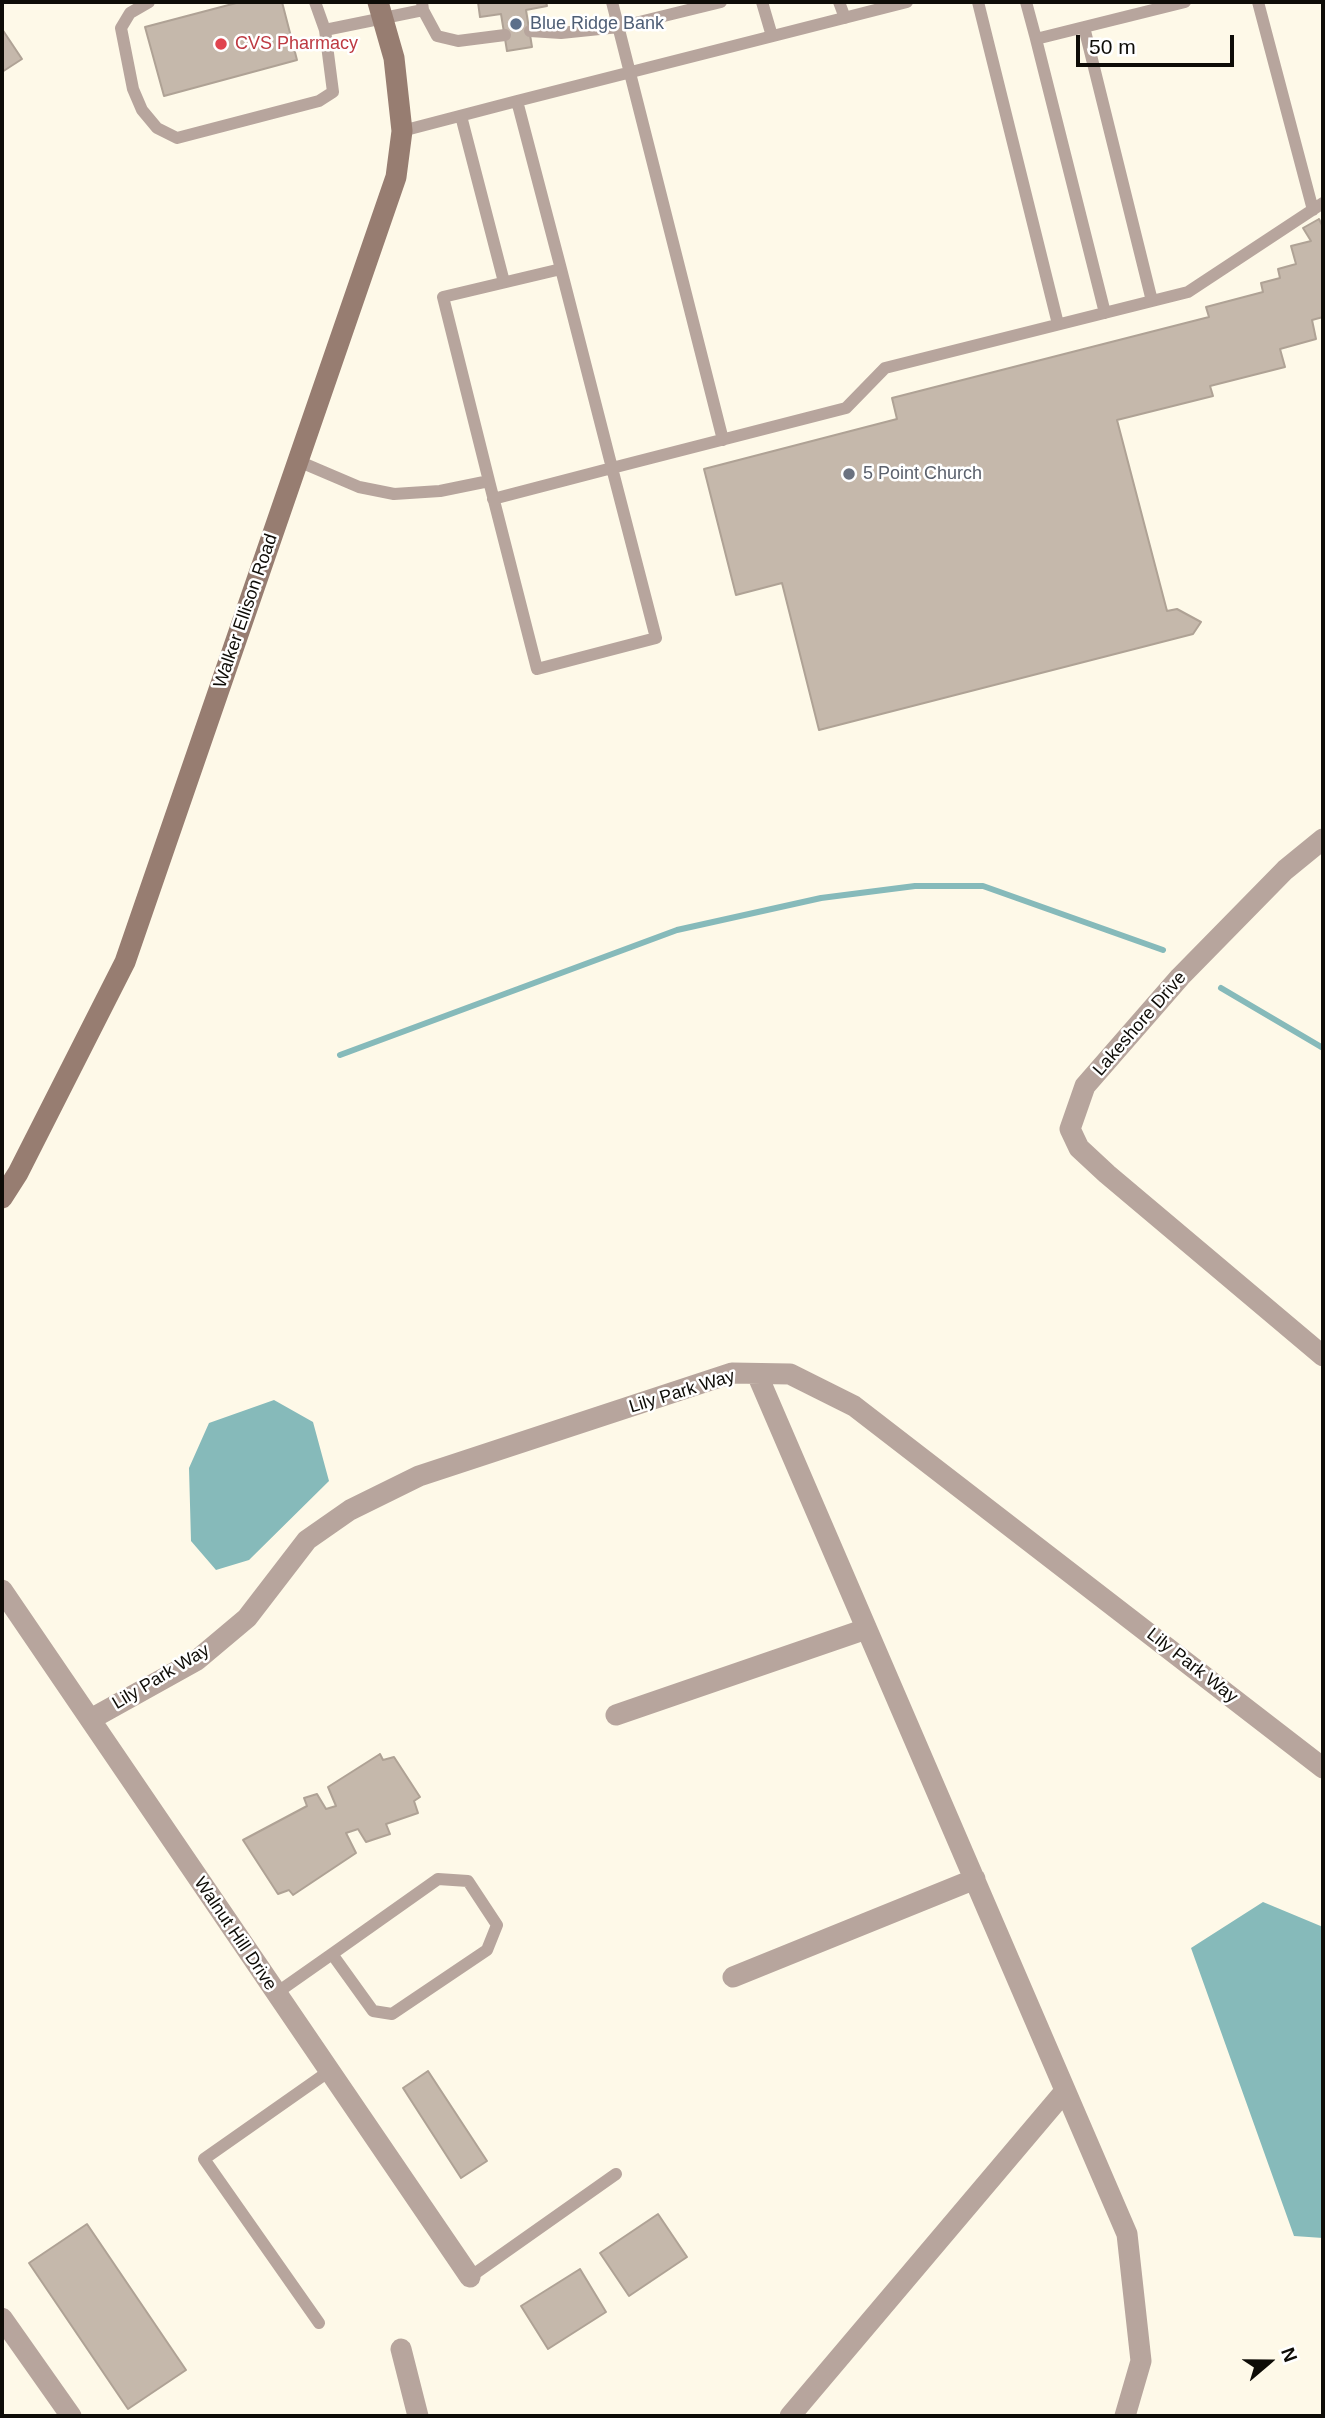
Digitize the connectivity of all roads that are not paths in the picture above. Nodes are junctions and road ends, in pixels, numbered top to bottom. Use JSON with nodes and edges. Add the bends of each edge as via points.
{"nodes":[{"id":1,"x":149,"y":2,"type":"edge"},
{"id":2,"x":315,"y":2,"type":"edge"},
{"id":3,"x":612,"y":2,"type":"edge"},
{"id":4,"x":721,"y":2,"type":"edge"},
{"id":5,"x":762,"y":2,"type":"edge"},
{"id":6,"x":839,"y":2,"type":"edge"},
{"id":7,"x":907,"y":2,"type":"edge"},
{"id":8,"x":978,"y":2,"type":"edge"},
{"id":9,"x":1026,"y":2,"type":"edge"},
{"id":10,"x":1185,"y":2,"type":"edge"},
{"id":11,"x":1258,"y":2,"type":"edge"},
{"id":12,"x":422,"y":6,"type":"edge"},
{"id":13,"x":380,"y":9,"type":"edge"},
{"id":14,"x":845,"y":18,"type":"junction"},
{"id":15,"x":619,"y":27,"type":"junction"},
{"id":16,"x":1084,"y":27,"type":"junction"},
{"id":17,"x":325,"y":30,"type":"junction"},
{"id":18,"x":530,"y":31,"type":"dead end"},
{"id":19,"x":505,"y":35,"type":"dead end"},
{"id":20,"x":772,"y":36,"type":"junction"},
{"id":21,"x":1036,"y":39,"type":"junction"},
{"id":22,"x":631,"y":72,"type":"junction"},
{"id":23,"x":517,"y":101,"type":"junction"},
{"id":24,"x":461,"y":116,"type":"junction"},
{"id":25,"x":402,"y":131,"type":"junction"},
{"id":26,"x":1318,"y":206,"type":"edge"},
{"id":27,"x":561,"y":268,"type":"junction"},
{"id":28,"x":504,"y":282,"type":"junction"},
{"id":29,"x":1152,"y":301,"type":"junction"},
{"id":30,"x":1105,"y":313,"type":"junction"},
{"id":31,"x":1058,"y":324,"type":"junction"},
{"id":32,"x":723,"y":440,"type":"junction"},
{"id":33,"x":298,"y":461,"type":"junction"},
{"id":34,"x":612,"y":468,"type":"junction"},
{"id":35,"x":489,"y":481,"type":"junction"},
{"id":36,"x":493,"y":499,"type":"junction"},
{"id":37,"x":1323,"y":839,"type":"edge"},
{"id":38,"x":2,"y":1198,"type":"edge"},
{"id":39,"x":1323,"y":1356,"type":"edge"},
{"id":40,"x":757,"y":1374,"type":"junction"},
{"id":41,"x":2,"y":1590,"type":"edge"},
{"id":42,"x":866,"y":1629,"type":"junction"},
{"id":43,"x":616,"y":1716,"type":"dead end"},
{"id":44,"x":91,"y":1719,"type":"junction"},
{"id":45,"x":1323,"y":1768,"type":"edge"},
{"id":46,"x":975,"y":1879,"type":"junction"},
{"id":47,"x":332,"y":1954,"type":"junction"},
{"id":48,"x":733,"y":1977,"type":"dead end"},
{"id":49,"x":275,"y":1994,"type":"junction"},
{"id":50,"x":328,"y":2072,"type":"junction"},
{"id":51,"x":1065,"y":2091,"type":"junction"},
{"id":52,"x":617,"y":2174,"type":"dead end"},
{"id":53,"x":470,"y":2277,"type":"joint"},
{"id":54,"x":2,"y":2318,"type":"edge"},
{"id":55,"x":319,"y":2323,"type":"dead end"},
{"id":56,"x":401,"y":2350,"type":"dead end"},
{"id":57,"x":71,"y":2416,"type":"edge"},
{"id":58,"x":418,"y":2416,"type":"edge"},
{"id":59,"x":790,"y":2416,"type":"edge"},
{"id":60,"x":1125,"y":2416,"type":"edge"}],
"edges":[{"from":1,"to":17,"type":"lane","via":[[130,13],[121,28],[133,89],[157,128],[177,138],[319,102],[333,92]]},
{"from":2,"to":17,"type":"lane"},
{"from":3,"to":15,"type":"lane"},
{"from":4,"to":15,"type":"lane"},
{"from":5,"to":20,"type":"lane"},
{"from":6,"to":14,"type":"lane"},
{"from":7,"to":14,"type":"lane"},
{"from":8,"to":31,"type":"lane"},
{"from":9,"to":21,"type":"lane"},
{"from":10,"to":16,"type":"lane"},
{"from":11,"to":26,"type":"lane"},
{"from":12,"to":13,"type":"lane"},
{"from":12,"to":19,"type":"lane","via":[[437,37],[458,41]]},
{"from":13,"to":17,"type":"lane"},
{"from":13,"to":25,"type":"street","name":"Walker Ellison Road","via":[[394,58]]},
{"from":14,"to":20,"type":"lane"},
{"from":15,"to":18,"type":"lane"},
{"from":15,"to":22,"type":"lane"},
{"from":16,"to":21,"type":"lane"},
{"from":16,"to":29,"type":"lane"},
{"from":20,"to":22,"type":"lane"},
{"from":21,"to":30,"type":"lane"},
{"from":22,"to":23,"type":"lane"},
{"from":22,"to":32,"type":"lane"},
{"from":23,"to":24,"type":"lane"},
{"from":23,"to":27,"type":"lane"},
{"from":24,"to":25,"type":"lane"},
{"from":24,"to":28,"type":"lane"},
{"from":25,"to":33,"type":"street","name":"Walker Ellison Road","via":[[396,177]]},
{"from":26,"to":29,"type":"lane","via":[[1188,292]]},
{"from":27,"to":28,"type":"lane"},
{"from":27,"to":34,"type":"lane"},
{"from":28,"to":35,"type":"lane","via":[[443,297]]},
{"from":29,"to":30,"type":"lane"},
{"from":30,"to":31,"type":"lane"},
{"from":31,"to":32,"type":"lane","via":[[885,368],[846,408]]},
{"from":32,"to":34,"type":"lane"},
{"from":33,"to":35,"type":"lane","via":[[359,487],[394,494]]},
{"from":33,"to":38,"type":"street","name":"Walker Ellison Road","via":[[125,962]]},
{"from":34,"to":36,"type":"lane"},
{"from":34,"to":36,"type":"lane","via":[[656,638],[537,669]]},
{"from":35,"to":36,"type":"lane"},
{"from":37,"to":39,"type":"street","name":"Lakeshore Drive","via":[[1284,870],[1085,1086],[1070,1129],[1079,1148],[1107,1174]]},
{"from":40,"to":42,"type":"street"},
{"from":40,"to":44,"type":"street","name":"Lily Park Way","via":[[732,1373],[419,1476],[350,1510],[307,1540],[247,1618],[197,1660]]},
{"from":40,"to":45,"type":"street","name":"Lily Park Way","via":[[790,1374],[854,1406]]},
{"from":41,"to":44,"type":"street","name":"Walnut Hill Drive"},
{"from":42,"to":43,"type":"street"},
{"from":42,"to":46,"type":"street"},
{"from":44,"to":49,"type":"street","name":"Walnut Hill Drive"},
{"from":46,"to":48,"type":"street"},
{"from":46,"to":51,"type":"street"},
{"from":47,"to":47,"type":"lane","via":[[438,1879],[468,1881],[497,1925],[487,1950],[392,2014],[373,2011]]},
{"from":47,"to":49,"type":"lane"},
{"from":49,"to":50,"type":"street","name":"Walnut Hill Drive"},
{"from":50,"to":53,"type":"street","name":"Walnut Hill Drive"},
{"from":50,"to":55,"type":"lane","via":[[204,2159]]},
{"from":51,"to":59,"type":"street"},
{"from":51,"to":60,"type":"street","via":[[1127,2234],[1141,2361]]},
{"from":52,"to":53,"type":"lane"},
{"from":54,"to":57,"type":"street"},
{"from":56,"to":58,"type":"street"}]}
